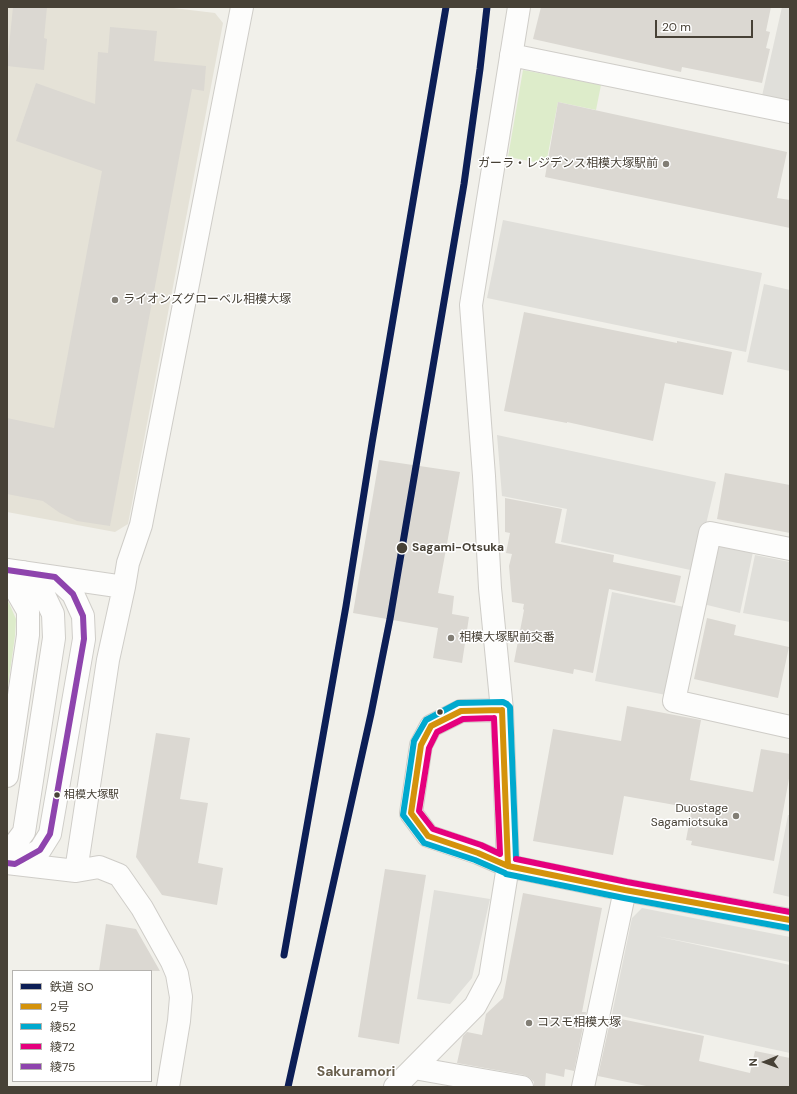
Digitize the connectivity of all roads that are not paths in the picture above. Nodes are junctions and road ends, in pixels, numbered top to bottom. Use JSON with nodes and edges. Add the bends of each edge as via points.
{"nodes":[{"id":1,"x":242,"y":7,"type":"edge"},
{"id":2,"x":519,"y":7,"type":"edge"},
{"id":3,"x":511,"y":55,"type":"junction"},
{"id":4,"x":790,"y":112,"type":"edge"},
{"id":5,"x":790,"y":549,"type":"edge"},
{"id":6,"x":12,"y":574,"type":"edge"},
{"id":7,"x":55,"y":577,"type":"junction"},
{"id":8,"x":124,"y":587,"type":"junction"},
{"id":9,"x":502,"y":710,"type":"junction"},
{"id":10,"x":790,"y":727,"type":"edge"},
{"id":11,"x":7,"y":776,"type":"edge"},
{"id":12,"x":10,"y":859,"type":"edge"},
{"id":13,"x":508,"y":866,"type":"junction"},
{"id":14,"x":76,"y":871,"type":"junction"},
{"id":15,"x":625,"y":890,"type":"junction"},
{"id":16,"x":790,"y":920,"type":"edge"},
{"id":17,"x":414,"y":1068,"type":"junction"},
{"id":18,"x":168,"y":1087,"type":"edge"},
{"id":19,"x":396,"y":1087,"type":"edge"},
{"id":20,"x":522,"y":1087,"type":"edge"},
{"id":21,"x":583,"y":1087,"type":"edge"}],
"edges":[{"from":1,"to":8,"type":"street","via":[[143,517],[128,563]]},
{"from":2,"to":3,"type":"street"},
{"from":3,"to":4,"type":"street"},
{"from":3,"to":9,"type":"street","via":[[471,305],[490,588]]},
{"from":5,"to":10,"type":"street","via":[[710,533],[674,701]]},
{"from":6,"to":7,"type":"street"},
{"from":6,"to":11,"type":"street","via":[[17,592],[28,611],[28,635]]},
{"from":6,"to":12,"type":"street","via":[[44,595],[53,614],[54,638],[24,832],[12,848]]},
{"from":7,"to":8,"type":"street"},
{"from":7,"to":12,"type":"street","via":[[73,594],[83,616],[84,639],[50,834],[40,850]]},
{"from":8,"to":14,"type":"street","via":[[108,660]]},
{"from":9,"to":13,"type":"street"},
{"from":9,"to":13,"type":"street","via":[[461,711],[431,726],[421,745],[411,813],[428,836]]},
{"from":12,"to":14,"type":"street"},
{"from":13,"to":15,"type":"street"},
{"from":13,"to":17,"type":"street","via":[[490,978],[475,1006]]},
{"from":14,"to":18,"type":"street","via":[[98,867],[119,875],[142,908],[172,962],[181,997]]},
{"from":15,"to":16,"type":"street"},
{"from":15,"to":21,"type":"street"},
{"from":17,"to":19,"type":"street"},
{"from":17,"to":20,"type":"street"}]}
